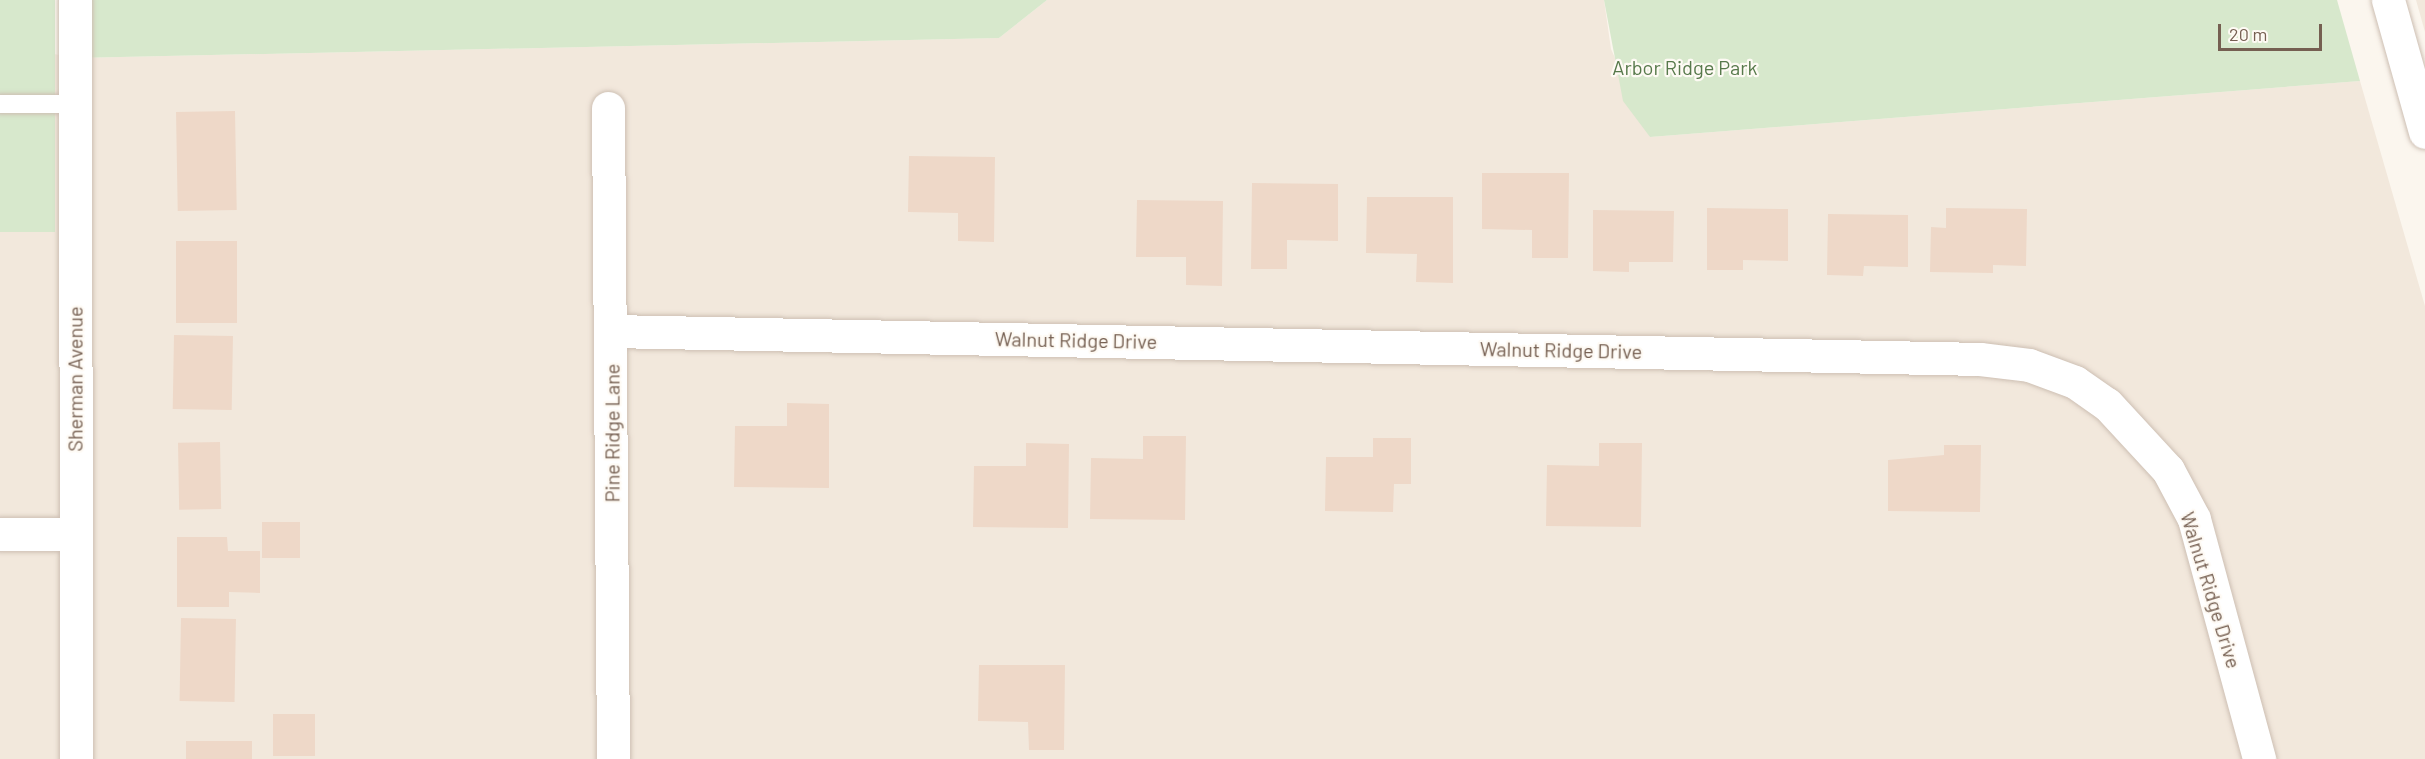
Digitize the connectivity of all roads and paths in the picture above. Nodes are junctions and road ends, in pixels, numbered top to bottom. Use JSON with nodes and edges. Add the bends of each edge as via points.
{"nodes":[{"id":1,"x":75,"y":0,"type":"edge"},
{"id":2,"x":2388,"y":0,"type":"edge"},
{"id":3,"x":0,"y":104,"type":"edge"},
{"id":4,"x":75,"y":104,"type":"junction"},
{"id":5,"x":608,"y":108,"type":"dead end"},
{"id":6,"x":2425,"y":132,"type":"edge"},
{"id":7,"x":611,"y":331,"type":"junction"},
{"id":8,"x":0,"y":534,"type":"edge"},
{"id":9,"x":75,"y":534,"type":"junction"},
{"id":10,"x":76,"y":759,"type":"edge"},
{"id":11,"x":613,"y":759,"type":"edge"},
{"id":12,"x":2259,"y":759,"type":"edge"}],
"edges":[{"from":1,"to":4,"type":"street","name":"Sherman Avenue"},
{"from":2,"to":6,"type":"street"},
{"from":3,"to":4,"type":"lane"},
{"from":4,"to":9,"type":"street","name":"Sherman Avenue"},
{"from":5,"to":7,"type":"street","name":"Pine Ridge Lane"},
{"from":7,"to":11,"type":"street","name":"Pine Ridge Lane"},
{"from":7,"to":12,"type":"street","name":"Walnut Ridge Drive","via":[[1980,359],[2029,365],[2075,382],[2107,404],[2168,470],[2194,519]]},
{"from":8,"to":9,"type":"street"},
{"from":9,"to":10,"type":"street","name":"Sherman Avenue"}]}
